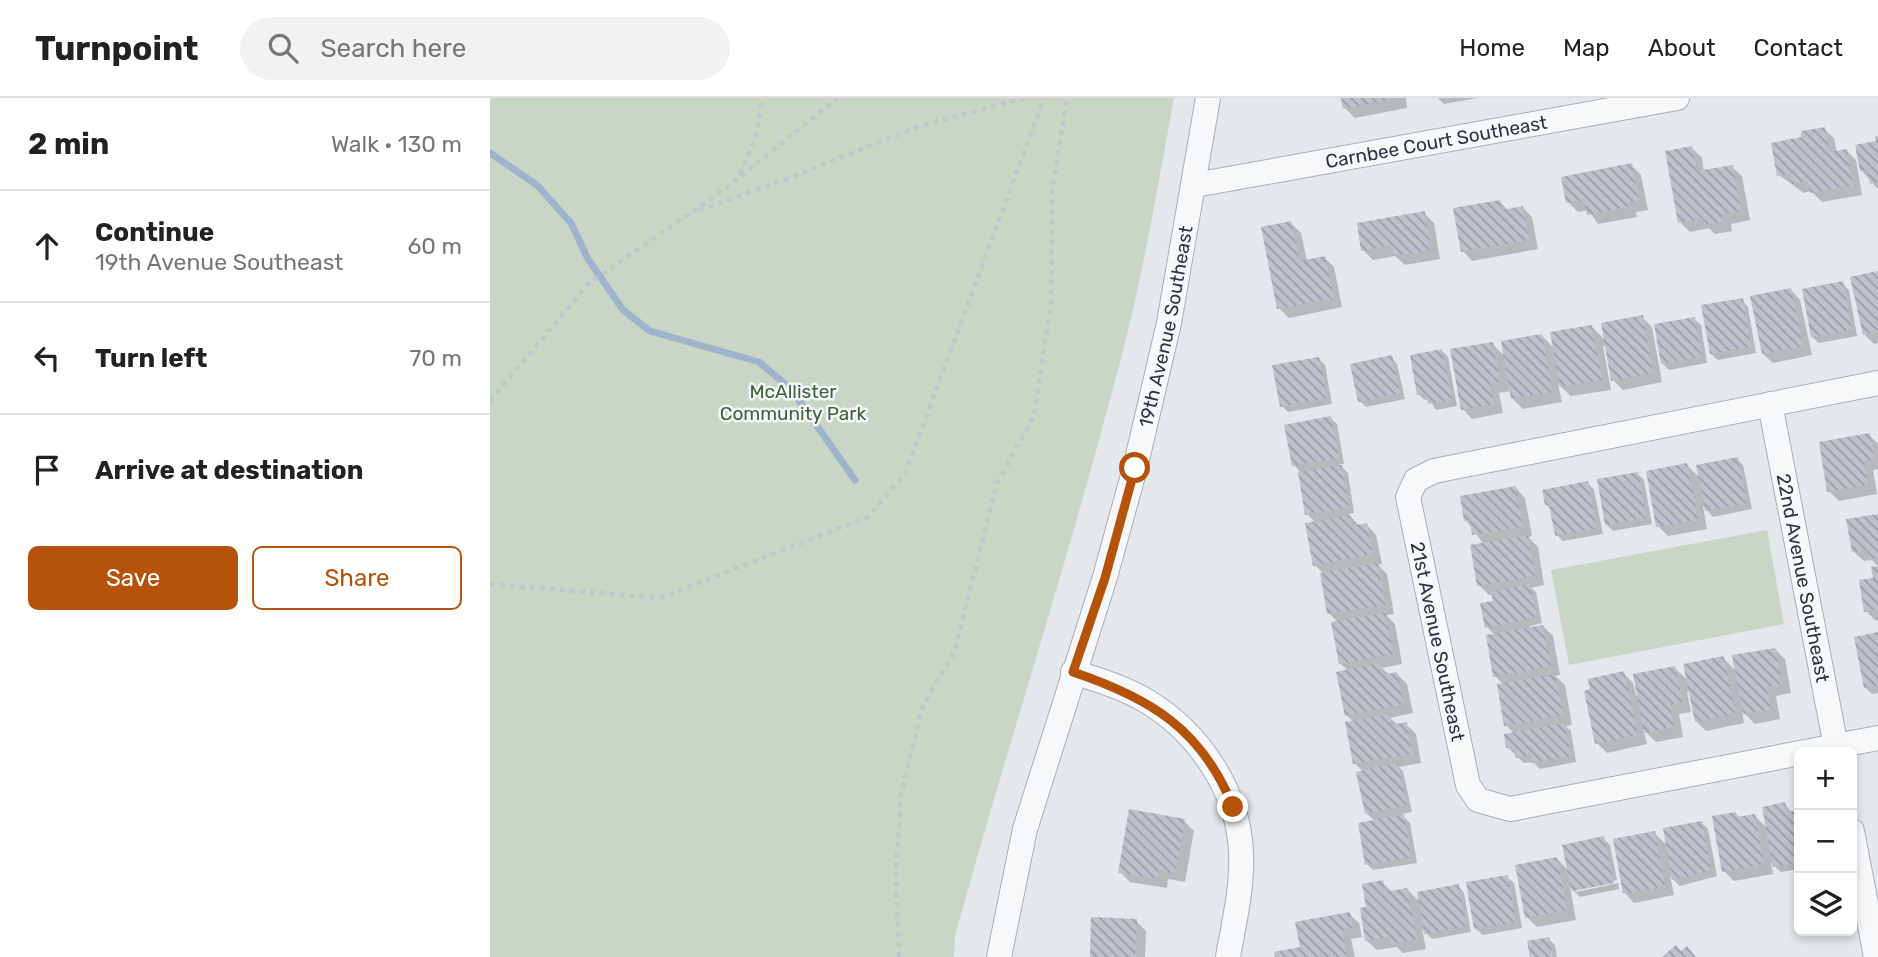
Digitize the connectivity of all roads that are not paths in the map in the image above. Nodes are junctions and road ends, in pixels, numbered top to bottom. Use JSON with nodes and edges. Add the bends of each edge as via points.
{"nodes":[{"id":1,"x":1208,"y":98,"type":"edge"},
{"id":2,"x":1677,"y":98,"type":"edge"},
{"id":3,"x":1195,"y":185,"type":"junction"},
{"id":4,"x":1878,"y":383,"type":"edge"},
{"id":5,"x":1770,"y":404,"type":"junction"},
{"id":6,"x":1073,"y":672,"type":"junction"},
{"id":7,"x":1878,"y":738,"type":"edge"},
{"id":8,"x":1836,"y":747,"type":"edge"},
{"id":9,"x":1844,"y":747,"type":"edge"},
{"id":10,"x":1794,"y":757,"type":"edge"},
{"id":11,"x":1857,"y":857,"type":"edge"},
{"id":12,"x":999,"y":957,"type":"edge"},
{"id":13,"x":1228,"y":957,"type":"edge"},
{"id":14,"x":1876,"y":957,"type":"edge"}],
"edges":[{"from":1,"to":3,"type":"street","name":"19th Avenue Southeast"},
{"from":2,"to":3,"type":"street","name":"Carnbee Court Southeast"},
{"from":3,"to":6,"type":"street","name":"19th Avenue Southeast","via":[[1135,468]]},
{"from":4,"to":5,"type":"street","name":"21st Avenue Southeast"},
{"from":5,"to":8,"type":"street","name":"22nd Avenue Southeast"},
{"from":5,"to":10,"type":"street","name":"21st Avenue Southeast","via":[[1434,471],[1416,480],[1408,497],[1468,785],[1478,800],[1510,809]]},
{"from":6,"to":12,"type":"street","name":"19th Avenue Southeast","via":[[1025,829]]},
{"from":6,"to":13,"type":"street","via":[[1113,685],[1162,712],[1203,752],[1225,788],[1241,849],[1240,890]]},
{"from":7,"to":9,"type":"street","name":"21st Avenue Southeast"},
{"from":11,"to":14,"type":"street"}]}
